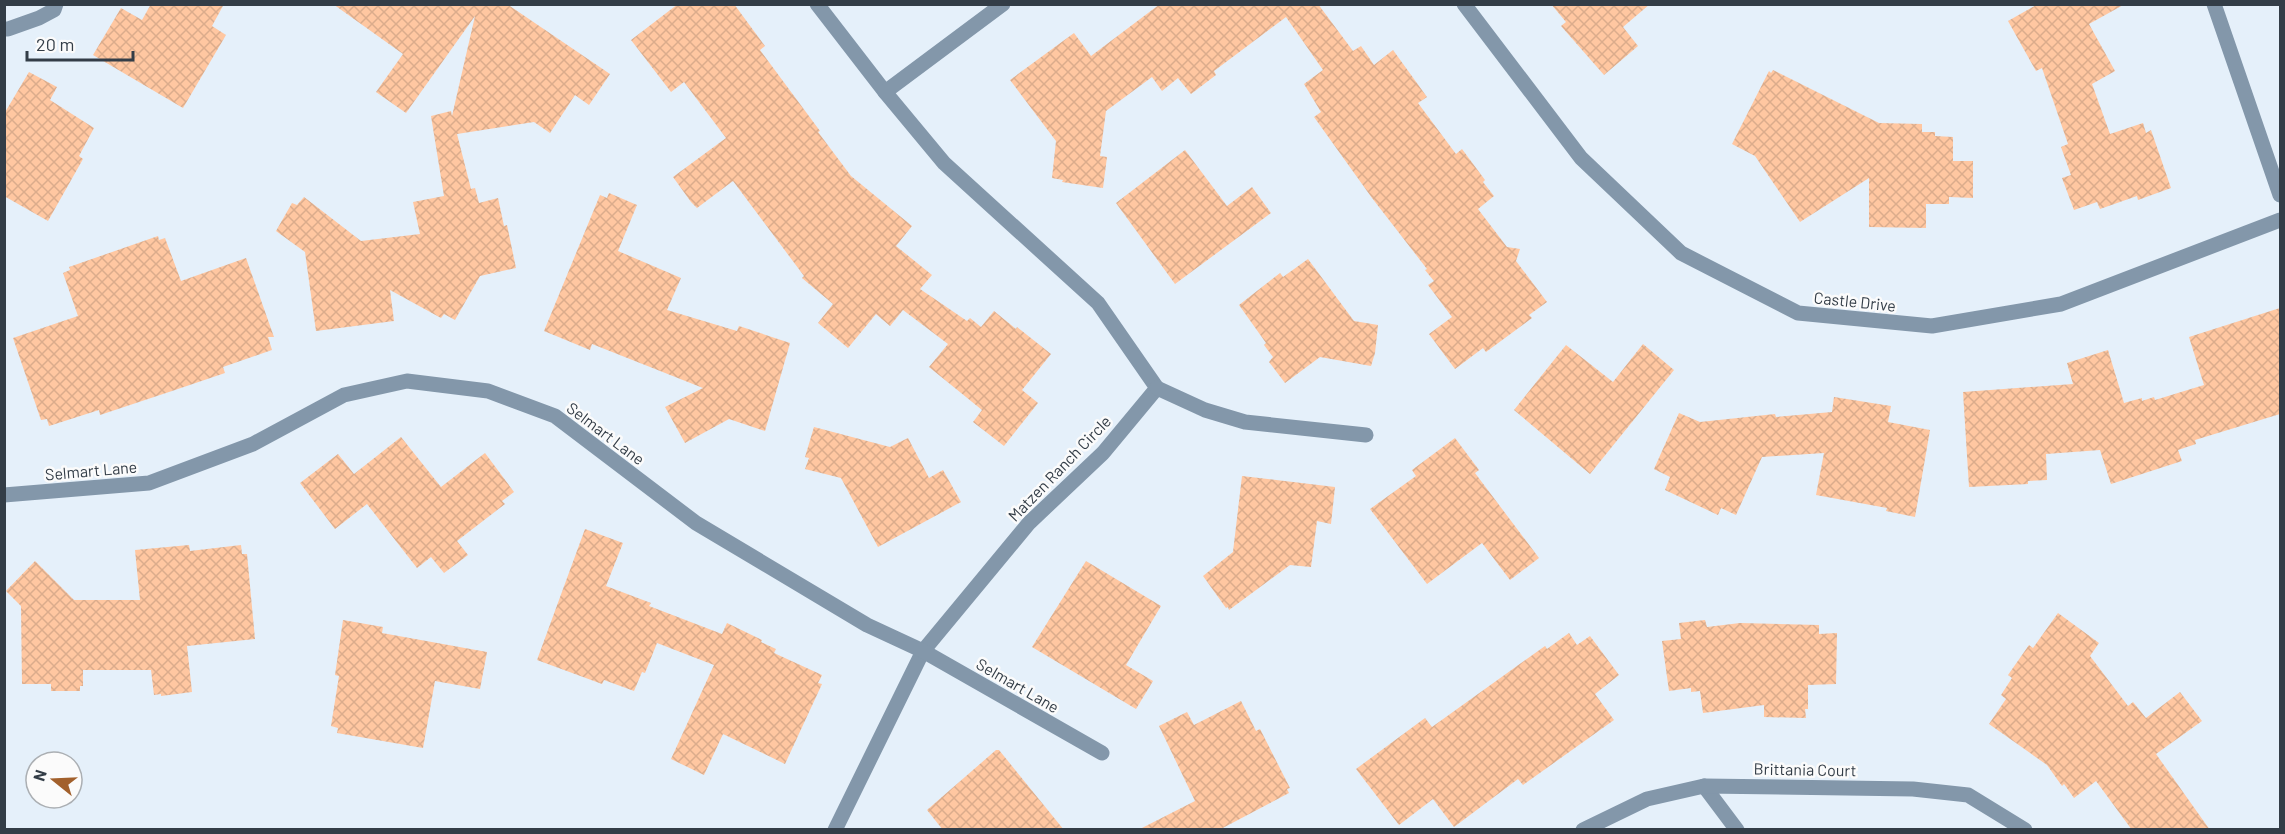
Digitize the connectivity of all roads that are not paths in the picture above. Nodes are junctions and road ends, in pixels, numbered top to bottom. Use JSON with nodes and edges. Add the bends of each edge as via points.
{"nodes":[{"id":1,"x":56,"y":4,"type":"edge"},
{"id":2,"x":817,"y":4,"type":"edge"},
{"id":3,"x":1003,"y":4,"type":"edge"},
{"id":4,"x":1464,"y":4,"type":"edge"},
{"id":5,"x":2214,"y":4,"type":"edge"},
{"id":6,"x":4,"y":29,"type":"edge"},
{"id":7,"x":885,"y":93,"type":"junction"},
{"id":8,"x":2280,"y":195,"type":"edge"},
{"id":9,"x":2280,"y":220,"type":"edge"},
{"id":10,"x":1157,"y":387,"type":"junction"},
{"id":11,"x":1366,"y":435,"type":"dead end"},
{"id":12,"x":4,"y":495,"type":"edge"},
{"id":13,"x":922,"y":651,"type":"junction"},
{"id":14,"x":1101,"y":753,"type":"dead end"},
{"id":15,"x":1704,"y":786,"type":"junction"},
{"id":16,"x":835,"y":830,"type":"edge"},
{"id":17,"x":1583,"y":830,"type":"edge"},
{"id":18,"x":1737,"y":830,"type":"edge"},
{"id":19,"x":2025,"y":830,"type":"edge"}],
"edges":[{"from":1,"to":6,"type":"street","via":[[54,10],[39,18]]},
{"from":2,"to":7,"type":"street"},
{"from":3,"to":7,"type":"street"},
{"from":4,"to":9,"type":"street","name":"Castle Drive","via":[[1581,158],[1682,253],[1798,313],[1932,326],[2061,304]]},
{"from":5,"to":8,"type":"street"},
{"from":7,"to":10,"type":"street","via":[[944,163],[1098,303]]},
{"from":10,"to":11,"type":"street","via":[[1205,410],[1245,422]]},
{"from":10,"to":13,"type":"street","name":"Matzen Ranch Circle","via":[[1103,453],[1029,522]]},
{"from":12,"to":13,"type":"street","name":"Selmart Lane","via":[[149,483],[253,444],[344,395],[407,381],[488,392],[555,416],[696,523],[867,625]]},
{"from":13,"to":14,"type":"street","name":"Selmart Lane"},
{"from":13,"to":16,"type":"street","name":"Matzen Ranch Circle"},
{"from":15,"to":17,"type":"street","name":"Brittania Court","via":[[1647,798]]},
{"from":15,"to":18,"type":"street"},
{"from":15,"to":19,"type":"street","name":"Brittania Court","via":[[1913,789],[1968,795]]}]}
